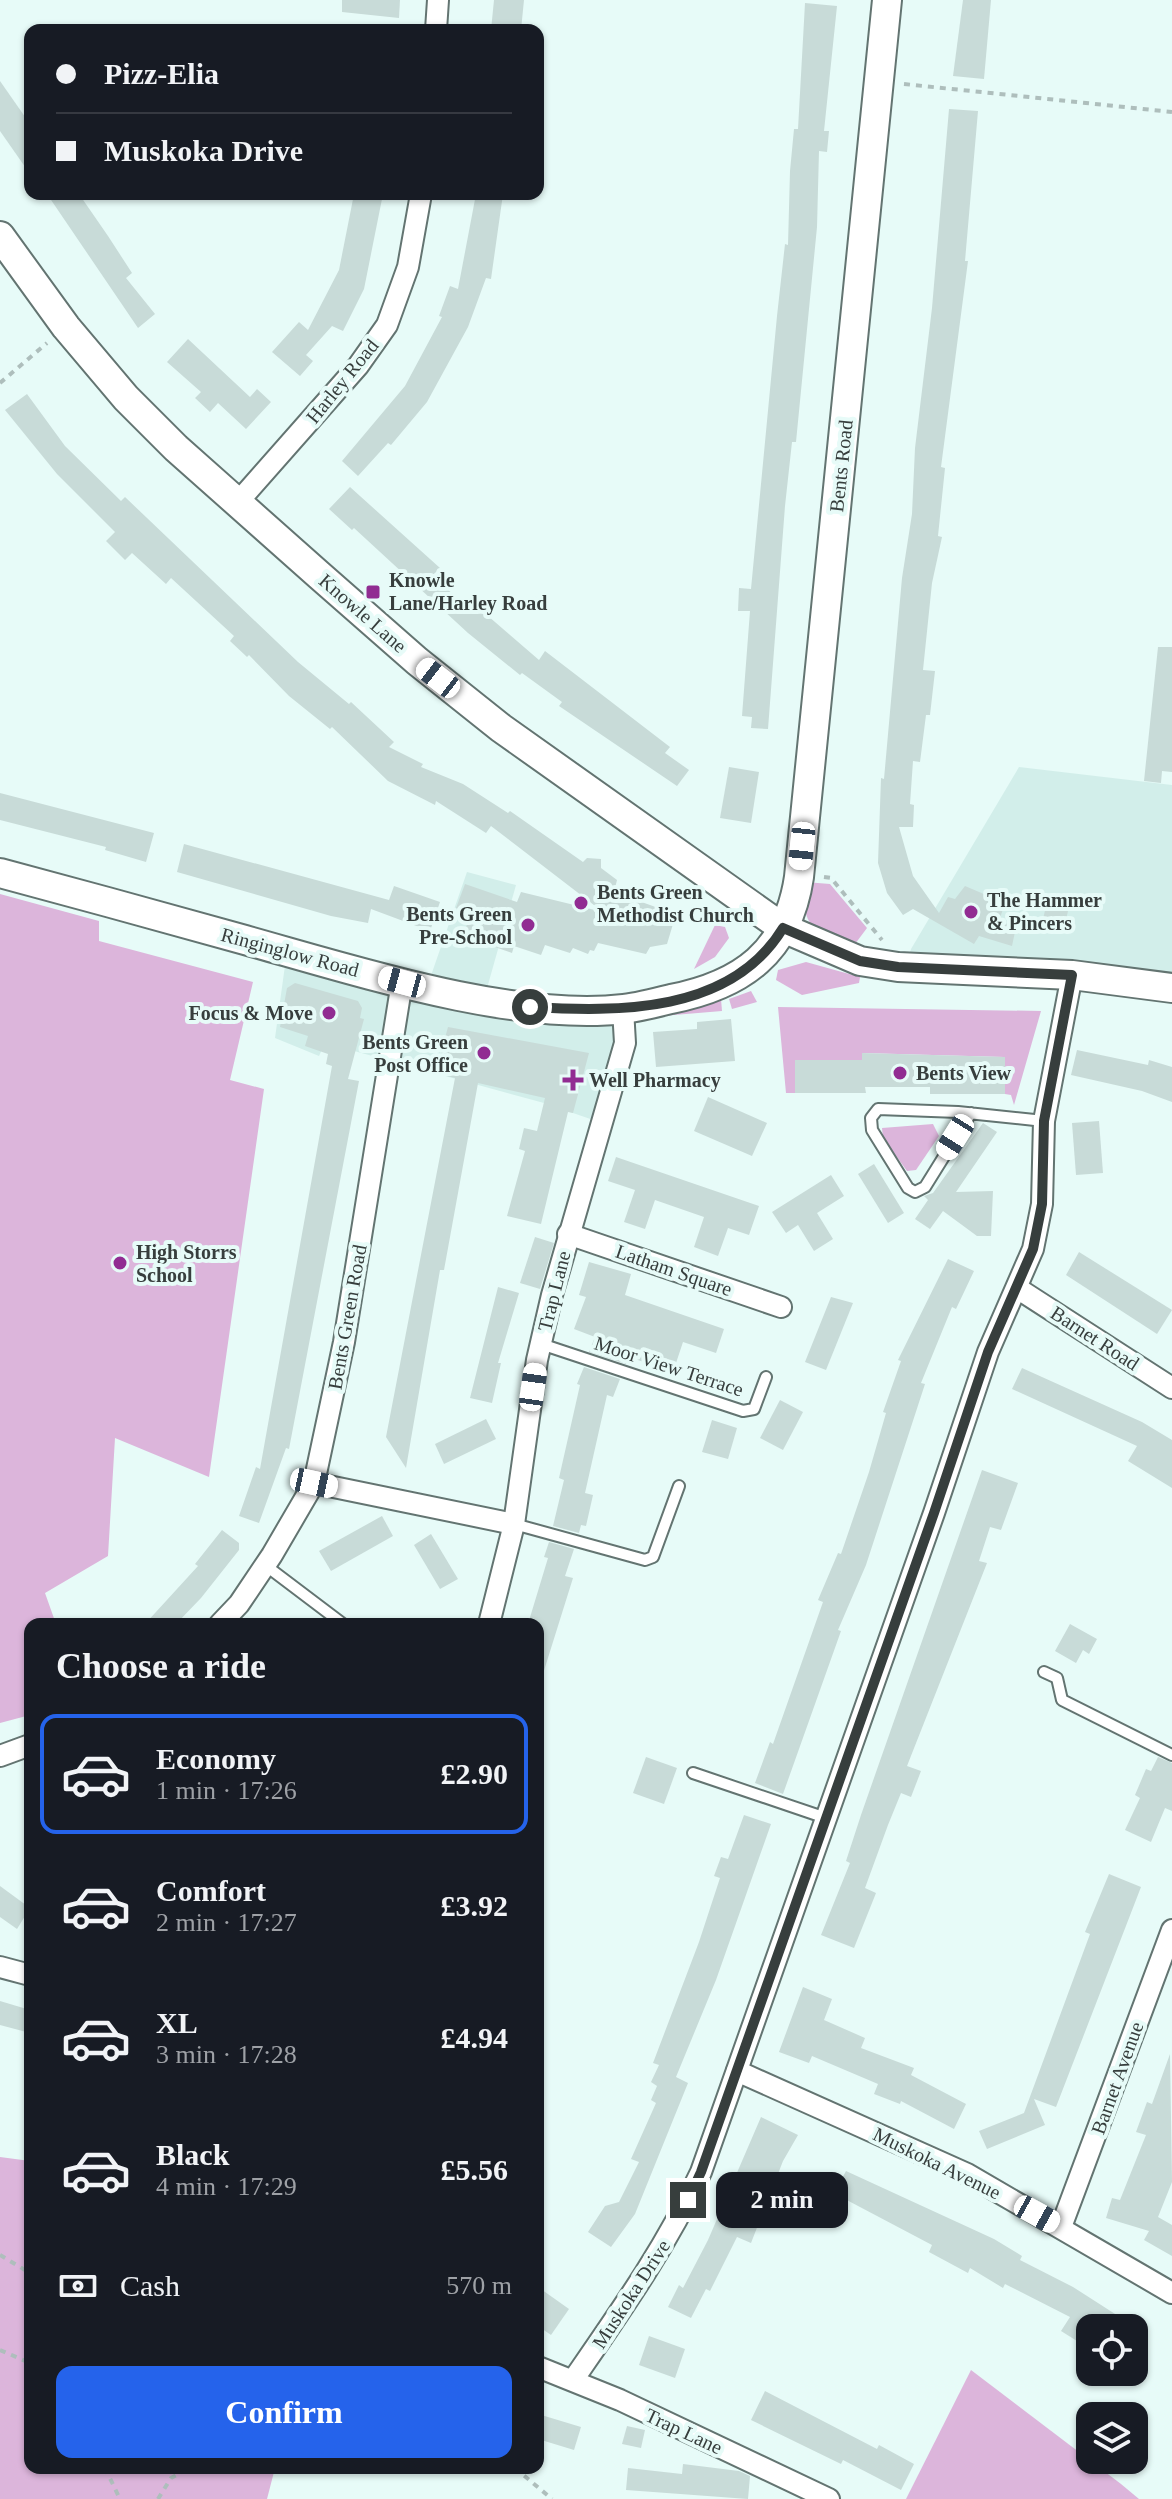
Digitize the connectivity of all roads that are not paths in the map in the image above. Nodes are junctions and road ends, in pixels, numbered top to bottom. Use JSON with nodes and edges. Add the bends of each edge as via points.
{"nodes":[{"id":1,"x":438,"y":0,"type":"edge"},
{"id":2,"x":887,"y":0,"type":"edge"},
{"id":3,"x":436,"y":24,"type":"edge"},
{"id":4,"x":420,"y":200,"type":"edge"},
{"id":5,"x":0,"y":236,"type":"edge"},
{"id":6,"x":238,"y":502,"type":"junction"},
{"id":7,"x":0,"y":873,"type":"edge"},
{"id":8,"x":783,"y":928,"type":"junction"},
{"id":9,"x":1072,"y":975,"type":"junction"},
{"id":10,"x":402,"y":982,"type":"junction"},
{"id":11,"x":1172,"y":988,"type":"edge"},
{"id":12,"x":623,"y":1009,"type":"junction"},
{"id":13,"x":971,"y":1113,"type":"junction"},
{"id":14,"x":1044,"y":1121,"type":"junction"},
{"id":15,"x":568,"y":1234,"type":"junction"},
{"id":16,"x":1017,"y":1288,"type":"junction"},
{"id":17,"x":781,"y":1307,"type":"dead end"},
{"id":18,"x":541,"y":1344,"type":"junction"},
{"id":19,"x":766,"y":1377,"type":"dead end"},
{"id":20,"x":1172,"y":1388,"type":"edge"},
{"id":21,"x":314,"y":1483,"type":"junction"},
{"id":22,"x":679,"y":1486,"type":"dead end"},
{"id":23,"x":514,"y":1524,"type":"junction"},
{"id":24,"x":265,"y":1565,"type":"junction"},
{"id":25,"x":225,"y":1618,"type":"edge"},
{"id":26,"x":335,"y":1618,"type":"edge"},
{"id":27,"x":490,"y":1618,"type":"edge"},
{"id":28,"x":1044,"y":1672,"type":"dead end"},
{"id":29,"x":24,"y":1747,"type":"edge"},
{"id":30,"x":1172,"y":1755,"type":"edge"},
{"id":31,"x":0,"y":1756,"type":"edge"},
{"id":32,"x":693,"y":1773,"type":"dead end"},
{"id":33,"x":826,"y":1818,"type":"junction"},
{"id":34,"x":1172,"y":1930,"type":"edge"},
{"id":35,"x":0,"y":1967,"type":"edge"},
{"id":36,"x":24,"y":1973,"type":"edge"},
{"id":37,"x":737,"y":2071,"type":"junction"},
{"id":38,"x":1061,"y":2227,"type":"junction"},
{"id":39,"x":1172,"y":2293,"type":"edge"},
{"id":40,"x":544,"y":2369,"type":"edge"},
{"id":41,"x":573,"y":2380,"type":"junction"},
{"id":42,"x":829,"y":2499,"type":"edge"}],
"edges":[{"from":1,"to":3,"type":"street"},
{"from":2,"to":8,"type":"street","name":"Bents Road","via":[[799,877],[795,905]]},
{"from":4,"to":6,"type":"street","name":"Harley Road","via":[[408,267],[387,325],[358,366]]},
{"from":5,"to":6,"type":"street","name":"Knowle Lane","via":[[126,398]]},
{"from":6,"to":8,"type":"street","name":"Knowle Lane","via":[[501,728]]},
{"from":7,"to":10,"type":"street","name":"Ringinglow Road"},
{"from":8,"to":9,"type":"street","via":[[827,949],[879,964]]},
{"from":8,"to":12,"type":"street","name":"Ringinglow Road","via":[[751,969],[721,986]]},
{"from":9,"to":11,"type":"street"},
{"from":9,"to":14,"type":"street","name":"Muskoka Drive"},
{"from":10,"to":12,"type":"street","name":"Ringinglow Road","via":[[530,1007]]},
{"from":10,"to":21,"type":"street","name":"Bents Green Road","via":[[344,1342]]},
{"from":12,"to":15,"type":"street","name":"Trap Lane","via":[[625,1043],[618,1076]]},
{"from":13,"to":13,"type":"lane","via":[[878,1109],[871,1118],[872,1130],[915,1192],[925,1187]]},
{"from":13,"to":14,"type":"lane"},
{"from":14,"to":16,"type":"street","name":"Muskoka Drive","via":[[1042,1204],[1033,1249]]},
{"from":15,"to":17,"type":"street","name":"Latham Square"},
{"from":15,"to":18,"type":"street","name":"Trap Lane"},
{"from":16,"to":20,"type":"street","name":"Barnet Road"},
{"from":16,"to":33,"type":"street","name":"Muskoka Drive","via":[[988,1352]]},
{"from":18,"to":19,"type":"lane","name":"Moor View Terrace","via":[[743,1411],[754,1409]]},
{"from":18,"to":23,"type":"street","name":"Trap Lane"},
{"from":21,"to":23,"type":"street"},
{"from":21,"to":24,"type":"street","name":"Bents Green Road"},
{"from":22,"to":23,"type":"lane","via":[[653,1557],[645,1560]]},
{"from":23,"to":27,"type":"street","name":"Trap Lane"},
{"from":24,"to":25,"type":"street","name":"Bents Green Road"},
{"from":24,"to":26,"type":"lane"},
{"from":28,"to":30,"type":"lane","via":[[1057,1678],[1062,1700]]},
{"from":29,"to":31,"type":"street"},
{"from":32,"to":33,"type":"lane"},
{"from":33,"to":37,"type":"street","name":"Muskoka Drive"},
{"from":34,"to":38,"type":"street","name":"Barnet Avenue"},
{"from":35,"to":36,"type":"street"},
{"from":37,"to":38,"type":"street","name":"Muskoka Avenue","via":[[967,2174]]},
{"from":37,"to":41,"type":"street","name":"Muskoka Drive","via":[[675,2228]]},
{"from":38,"to":39,"type":"street","name":"Muskoka Avenue"},
{"from":40,"to":41,"type":"street","name":"Trap Lane"},
{"from":41,"to":42,"type":"street","name":"Trap Lane"}]}
